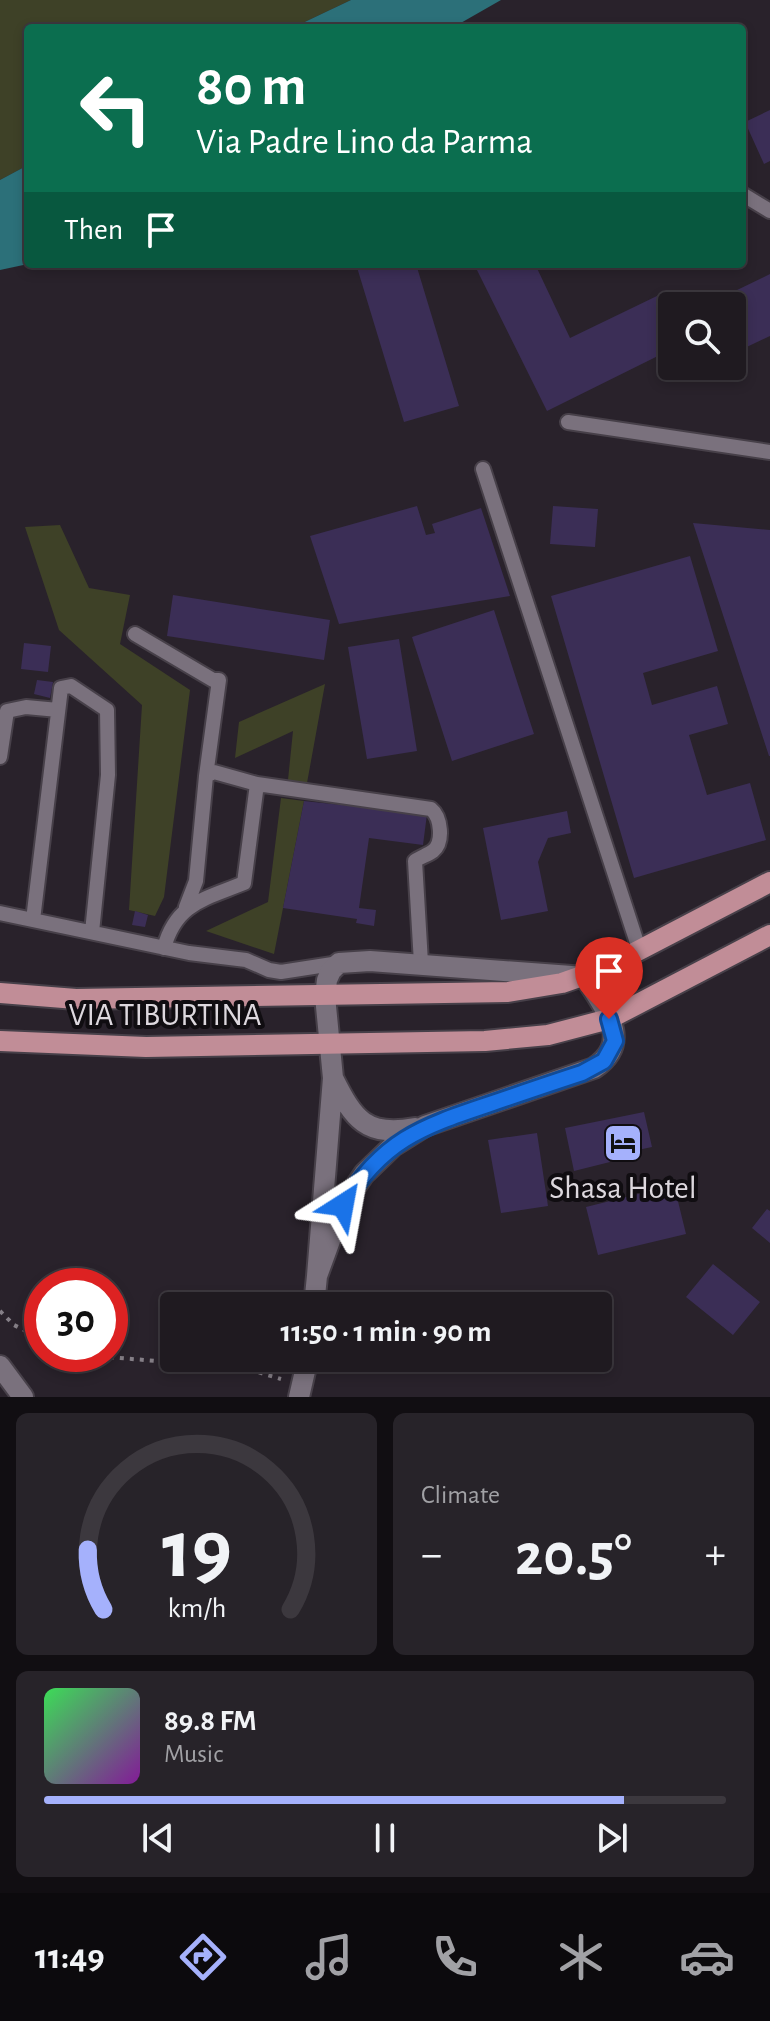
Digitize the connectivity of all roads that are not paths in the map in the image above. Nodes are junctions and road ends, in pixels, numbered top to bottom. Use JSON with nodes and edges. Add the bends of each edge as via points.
{"nodes":[{"id":1,"x":746,"y":196,"type":"edge"},
{"id":2,"x":770,"y":211,"type":"edge"},
{"id":3,"x":568,"y":422,"type":"dead end"},
{"id":4,"x":770,"y":452,"type":"edge"},
{"id":5,"x":483,"y":469,"type":"dead end"},
{"id":6,"x":135,"y":634,"type":"dead end"},
{"id":7,"x":58,"y":710,"type":"junction"},
{"id":8,"x":0,"y":757,"type":"edge"},
{"id":9,"x":206,"y":776,"type":"junction"},
{"id":10,"x":257,"y":784,"type":"junction"},
{"id":11,"x":770,"y":882,"type":"edge"},
{"id":12,"x":186,"y":907,"type":"junction"},
{"id":13,"x":0,"y":913,"type":"edge"},
{"id":14,"x":33,"y":920,"type":"junction"},
{"id":15,"x":92,"y":932,"type":"junction"},
{"id":16,"x":770,"y":935,"type":"edge"},
{"id":17,"x":164,"y":948,"type":"junction"},
{"id":18,"x":640,"y":952,"type":"junction"},
{"id":19,"x":246,"y":960,"type":"junction"},
{"id":20,"x":339,"y":963,"type":"junction"},
{"id":21,"x":421,"y":963,"type":"junction"},
{"id":22,"x":585,"y":977,"type":"junction"},
{"id":23,"x":0,"y":993,"type":"edge"},
{"id":24,"x":258,"y":996,"type":"junction"},
{"id":25,"x":325,"y":996,"type":"junction"},
{"id":26,"x":609,"y":1019,"type":"junction"},
{"id":27,"x":0,"y":1041,"type":"edge"},
{"id":28,"x":330,"y":1044,"type":"junction"},
{"id":29,"x":333,"y":1078,"type":"junction"},
{"id":30,"x":425,"y":1126,"type":"junction"},
{"id":31,"x":317,"y":1276,"type":"junction"},
{"id":32,"x":315,"y":1292,"type":"edge"},
{"id":33,"x":0,"y":1366,"type":"edge"},
{"id":34,"x":23,"y":1397,"type":"edge"}],
"edges":[{"from":1,"to":2,"type":"lane"},
{"from":3,"to":4,"type":"lane"},
{"from":5,"to":18,"type":"lane"},
{"from":6,"to":9,"type":"lane","via":[[219,680]]},
{"from":7,"to":8,"type":"lane","via":[[7,711]]},
{"from":7,"to":14,"type":"lane"},
{"from":7,"to":15,"type":"lane","via":[[61,688],[71,686],[107,710],[108,775]]},
{"from":9,"to":10,"type":"lane","via":[[214,772]]},
{"from":9,"to":12,"type":"lane","via":[[196,881]]},
{"from":10,"to":12,"type":"lane","via":[[244,883]]},
{"from":10,"to":21,"type":"lane","via":[[436,812],[438,844],[415,861]]},
{"from":11,"to":18,"type":"main road","name":"VIA TIBURTINA"},
{"from":12,"to":17,"type":"lane"},
{"from":13,"to":14,"type":"lane"},
{"from":14,"to":15,"type":"lane"},
{"from":15,"to":17,"type":"lane"},
{"from":16,"to":26,"type":"main road","name":"VIA TIBURTINA"},
{"from":17,"to":19,"type":"lane"},
{"from":18,"to":22,"type":"main road","name":"VIA TIBURTINA"},
{"from":19,"to":20,"type":"lane","via":[[281,972]]},
{"from":19,"to":24,"type":"lane","via":[[260,980]]},
{"from":20,"to":21,"type":"street","name":"VIA TIBURTINA"},
{"from":20,"to":25,"type":"street","via":[[327,980]]},
{"from":21,"to":22,"type":"street","name":"VIA TIBURTINA"},
{"from":22,"to":25,"type":"main road","name":"VIA TIBURTINA","via":[[508,992]]},
{"from":22,"to":26,"type":"street"},
{"from":23,"to":24,"type":"main road","name":"VIA TIBURTINA","via":[[76,999]]},
{"from":24,"to":25,"type":"main road","name":"VIA TIBURTINA"},
{"from":25,"to":28,"type":"street"},
{"from":26,"to":28,"type":"main road","name":"VIA TIBURTINA","via":[[510,1040]]},
{"from":26,"to":30,"type":"street","via":[[613,1048],[594,1068]]},
{"from":27,"to":28,"type":"main road","name":"VIA TIBURTINA","via":[[146,1047]]},
{"from":28,"to":29,"type":"street"},
{"from":29,"to":30,"type":"street","via":[[351,1110],[366,1124],[392,1132]]},
{"from":29,"to":31,"type":"street"},
{"from":30,"to":31,"type":"street","via":[[393,1146],[358,1182],[340,1213]]},
{"from":31,"to":32,"type":"street"},
{"from":33,"to":34,"type":"street"}]}
